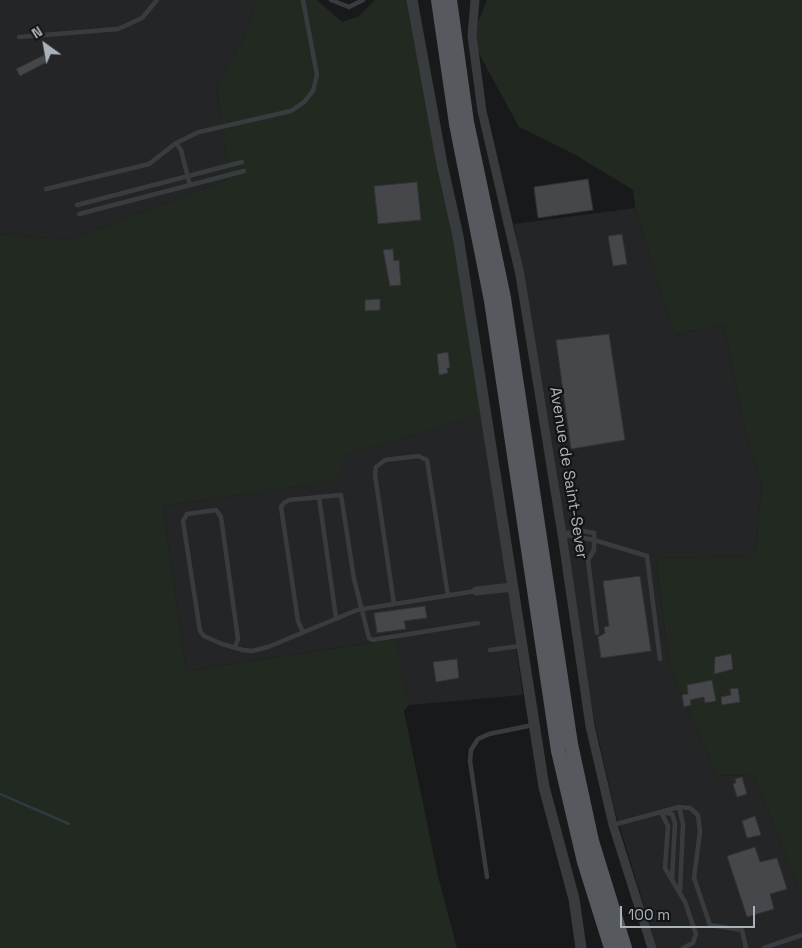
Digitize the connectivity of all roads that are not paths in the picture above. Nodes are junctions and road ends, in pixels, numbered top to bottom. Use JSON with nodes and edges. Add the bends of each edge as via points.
{"nodes":[{"id":1,"x":157,"y":0,"type":"edge"},
{"id":2,"x":303,"y":0,"type":"edge"},
{"id":3,"x":331,"y":0,"type":"edge"},
{"id":4,"x":363,"y":0,"type":"edge"},
{"id":5,"x":412,"y":0,"type":"edge"},
{"id":6,"x":438,"y":0,"type":"edge"},
{"id":7,"x":450,"y":0,"type":"edge"},
{"id":8,"x":475,"y":0,"type":"edge"},
{"id":9,"x":20,"y":37,"type":"dead end"},
{"id":10,"x":176,"y":143,"type":"junction"},
{"id":11,"x":242,"y":162,"type":"dead end"},
{"id":12,"x":244,"y":171,"type":"dead end"},
{"id":13,"x":187,"y":176,"type":"junction"},
{"id":14,"x":190,"y":185,"type":"junction"},
{"id":15,"x":46,"y":189,"type":"dead end"},
{"id":16,"x":76,"y":204,"type":"dead end"},
{"id":17,"x":79,"y":214,"type":"dead end"},
{"id":18,"x":318,"y":497,"type":"junction"},
{"id":19,"x":562,"y":534,"type":"junction"},
{"id":20,"x":594,"y":540,"type":"junction"},
{"id":21,"x":513,"y":587,"type":"junction"},
{"id":22,"x":476,"y":591,"type":"joint"},
{"id":23,"x":448,"y":596,"type":"junction"},
{"id":24,"x":394,"y":604,"type":"junction"},
{"id":25,"x":362,"y":609,"type":"junction"},
{"id":26,"x":336,"y":618,"type":"junction"},
{"id":27,"x":478,"y":623,"type":"dead end"},
{"id":28,"x":303,"y":632,"type":"junction"},
{"id":29,"x":597,"y":632,"type":"dead end"},
{"id":30,"x":522,"y":646,"type":"junction"},
{"id":31,"x":235,"y":648,"type":"junction"},
{"id":32,"x":490,"y":650,"type":"dead end"},
{"id":33,"x":660,"y":659,"type":"dead end"},
{"id":34,"x":533,"y":725,"type":"junction"},
{"id":35,"x":679,"y":807,"type":"junction"},
{"id":36,"x":661,"y":812,"type":"junction"},
{"id":37,"x":613,"y":825,"type":"junction"},
{"id":38,"x":488,"y":877,"type":"dead end"},
{"id":39,"x":672,"y":881,"type":"junction"},
{"id":40,"x":680,"y":893,"type":"junction"},
{"id":41,"x":802,"y":935,"type":"edge"},
{"id":42,"x":581,"y":948,"type":"edge"},
{"id":43,"x":610,"y":948,"type":"edge"},
{"id":44,"x":625,"y":948,"type":"edge"},
{"id":45,"x":652,"y":948,"type":"edge"},
{"id":46,"x":683,"y":948,"type":"edge"},
{"id":47,"x":746,"y":948,"type":"edge"},
{"id":48,"x":764,"y":948,"type":"edge"}],
"edges":[{"from":1,"to":9,"type":"lane","via":[[142,18],[118,29]]},
{"from":2,"to":10,"type":"lane","via":[[317,75],[313,91],[304,102],[291,111],[199,132]]},
{"from":3,"to":4,"type":"lane","via":[[349,7]]},
{"from":5,"to":21,"type":"street","via":[[458,236]]},
{"from":6,"to":43,"type":"main road","via":[[456,124],[491,301],[558,751],[584,862]]},
{"from":7,"to":44,"type":"main road","via":[[467,122],[504,298],[571,744],[592,841]]},
{"from":8,"to":19,"type":"street","name":"Avenue de Saint-Sever","via":[[472,36],[482,111],[520,275]]},
{"from":10,"to":13,"type":"lane","via":[[181,150]]},
{"from":10,"to":15,"type":"lane","via":[[149,164]]},
{"from":11,"to":13,"type":"lane"},
{"from":12,"to":14,"type":"lane"},
{"from":13,"to":14,"type":"lane"},
{"from":13,"to":16,"type":"lane"},
{"from":14,"to":17,"type":"lane"},
{"from":18,"to":25,"type":"lane","via":[[342,495],[354,579]]},
{"from":18,"to":26,"type":"lane"},
{"from":18,"to":28,"type":"lane","via":[[289,500],[281,508],[298,621]]},
{"from":19,"to":20,"type":"lane"},
{"from":19,"to":37,"type":"street","name":"Avenue de Saint-Sever","via":[[590,726]]},
{"from":20,"to":29,"type":"lane","via":[[594,550],[588,560]]},
{"from":20,"to":33,"type":"lane","via":[[647,556]]},
{"from":21,"to":22,"type":"street"},
{"from":21,"to":30,"type":"street"},
{"from":22,"to":23,"type":"lane"},
{"from":23,"to":24,"type":"lane"},
{"from":23,"to":24,"type":"lane","via":[[427,460],[418,456],[385,460],[376,467],[375,475]]},
{"from":24,"to":25,"type":"lane"},
{"from":25,"to":26,"type":"lane"},
{"from":25,"to":27,"type":"lane","via":[[367,634],[372,640]]},
{"from":26,"to":28,"type":"lane"},
{"from":28,"to":31,"type":"lane","via":[[260,650]]},
{"from":30,"to":32,"type":"lane"},
{"from":30,"to":34,"type":"street"},
{"from":31,"to":31,"type":"lane","via":[[204,636],[200,631],[183,521],[187,514],[216,510],[221,517],[238,639]]},
{"from":34,"to":38,"type":"lane","via":[[489,734],[478,739],[471,750]]},
{"from":34,"to":42,"type":"street","via":[[544,787],[574,899]]},
{"from":35,"to":36,"type":"lane"},
{"from":35,"to":40,"type":"lane","via":[[683,824]]},
{"from":35,"to":47,"type":"lane","via":[[690,808],[698,815],[700,832],[694,878],[710,925],[742,930]]},
{"from":36,"to":37,"type":"lane"},
{"from":36,"to":39,"type":"lane","via":[[668,826],[664,868]]},
{"from":36,"to":39,"type":"lane","via":[[672,814],[675,823]]},
{"from":37,"to":45,"type":"street","name":"Avenue de Saint-Sever"},
{"from":39,"to":40,"type":"lane"},
{"from":40,"to":46,"type":"lane","via":[[696,934],[693,943]]},
{"from":41,"to":48,"type":"lane"}]}
